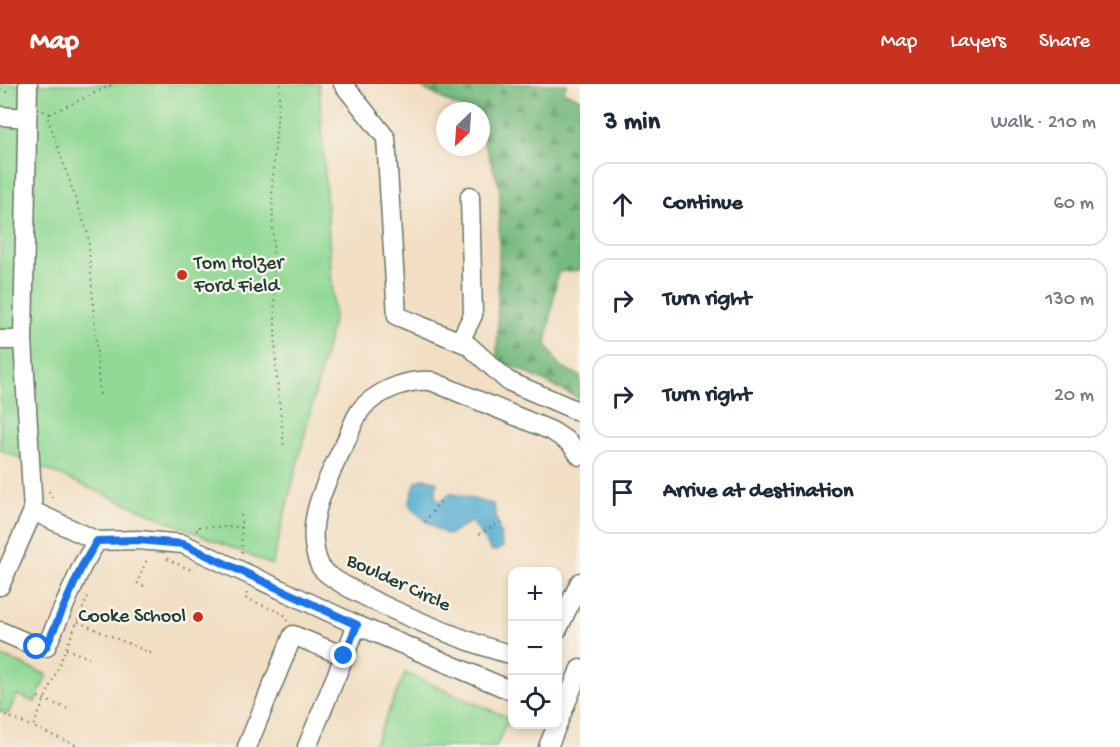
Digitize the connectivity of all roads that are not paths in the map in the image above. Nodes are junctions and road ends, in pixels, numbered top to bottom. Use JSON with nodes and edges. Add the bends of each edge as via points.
{"nodes":[{"id":1,"x":343,"y":84,"type":"edge"},
{"id":2,"x":23,"y":91,"type":"edge"},
{"id":3,"x":32,"y":113,"type":"junction"},
{"id":4,"x":0,"y":116,"type":"edge"},
{"id":5,"x":470,"y":196,"type":"dead end"},
{"id":6,"x":0,"y":340,"type":"edge"},
{"id":7,"x":23,"y":340,"type":"junction"},
{"id":8,"x":460,"y":341,"type":"junction"},
{"id":9,"x":580,"y":412,"type":"edge"},
{"id":10,"x":580,"y":456,"type":"edge"},
{"id":11,"x":33,"y":511,"type":"junction"},
{"id":12,"x":97,"y":541,"type":"junction"},
{"id":13,"x":580,"y":582,"type":"edge"},
{"id":14,"x":0,"y":586,"type":"edge"},
{"id":15,"x":562,"y":621,"type":"edge"},
{"id":16,"x":357,"y":625,"type":"junction"},
{"id":17,"x":0,"y":631,"type":"edge"},
{"id":18,"x":508,"y":653,"type":"edge"},
{"id":19,"x":344,"y":656,"type":"junction"},
{"id":20,"x":580,"y":669,"type":"edge"},
{"id":21,"x":508,"y":689,"type":"edge"},
{"id":22,"x":562,"y":708,"type":"edge"},
{"id":23,"x":554,"y":729,"type":"edge"},
{"id":24,"x":247,"y":747,"type":"edge"},
{"id":25,"x":308,"y":747,"type":"edge"},
{"id":26,"x":548,"y":747,"type":"edge"}],
"edges":[{"from":1,"to":8,"type":"street","via":[[386,138],[397,316]]},
{"from":2,"to":3,"type":"street"},
{"from":3,"to":4,"type":"street"},
{"from":3,"to":7,"type":"street"},
{"from":5,"to":8,"type":"street","via":[[473,315]]},
{"from":6,"to":7,"type":"street"},
{"from":7,"to":11,"type":"street"},
{"from":8,"to":9,"type":"street","via":[[508,381]]},
{"from":10,"to":18,"type":"street","name":"Boulder Circle","via":[[570,443],[552,431],[432,381],[416,380],[404,382],[361,409],[320,494],[314,534],[318,563],[328,576],[355,592],[483,647]]},
{"from":11,"to":12,"type":"street"},
{"from":11,"to":14,"type":"street"},
{"from":12,"to":16,"type":"street","via":[[183,544]]},
{"from":12,"to":17,"type":"street","via":[[46,647]]},
{"from":13,"to":15,"type":"street"},
{"from":16,"to":19,"type":"street"},
{"from":16,"to":21,"type":"street"},
{"from":19,"to":24,"type":"street","via":[[293,635]]},
{"from":19,"to":25,"type":"street"},
{"from":20,"to":22,"type":"street"},
{"from":23,"to":26,"type":"street"}]}
